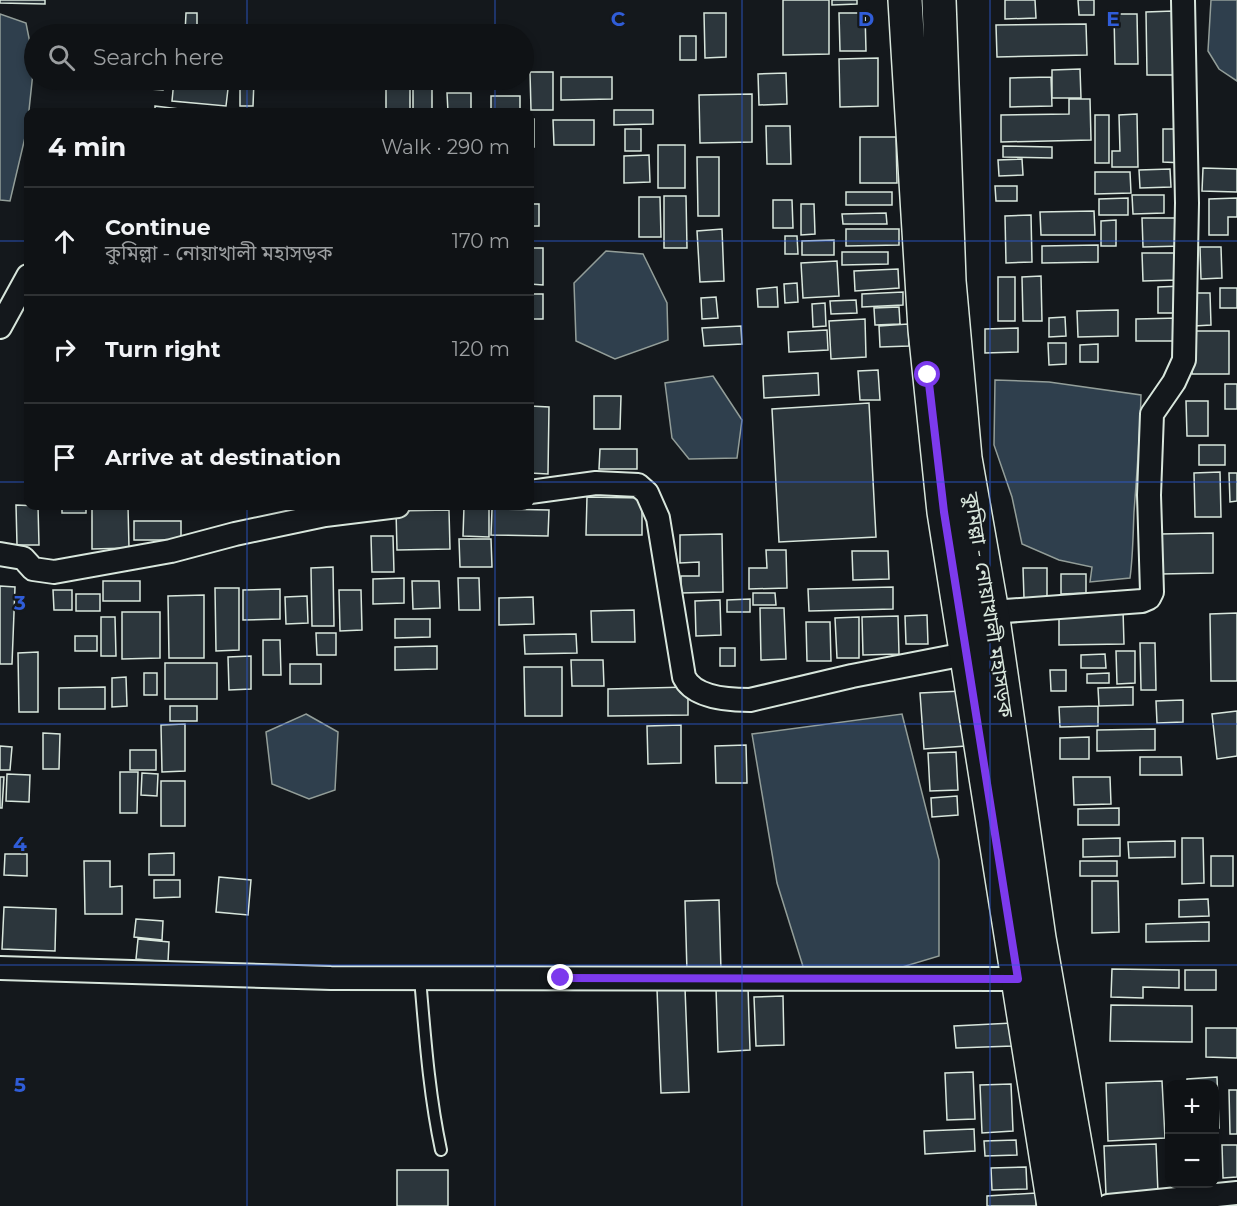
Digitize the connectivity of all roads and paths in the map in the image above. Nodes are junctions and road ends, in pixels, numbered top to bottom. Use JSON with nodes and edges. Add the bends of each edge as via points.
{"nodes":[{"id":1,"x":905,"y":0,"type":"edge"},
{"id":2,"x":939,"y":0,"type":"edge"},
{"id":3,"x":1183,"y":0,"type":"edge"},
{"id":4,"x":24,"y":283,"type":"edge"},
{"id":5,"x":0,"y":327,"type":"edge"},
{"id":6,"x":534,"y":491,"type":"edge"},
{"id":7,"x":366,"y":510,"type":"edge"},
{"id":8,"x":0,"y":554,"type":"edge"},
{"id":9,"x":992,"y":612,"type":"junction"},
{"id":10,"x":965,"y":654,"type":"junction"},
{"id":11,"x":0,"y":968,"type":"edge"},
{"id":12,"x":420,"y":978,"type":"junction"},
{"id":13,"x":1018,"y":979,"type":"junction"},
{"id":14,"x":441,"y":1150,"type":"dead end"},
{"id":15,"x":1237,"y":1193,"type":"edge"},
{"id":16,"x":1054,"y":1206,"type":"edge"},
{"id":17,"x":1086,"y":1206,"type":"edge"},
{"id":18,"x":1108,"y":1206,"type":"edge"}],
"edges":[{"from":1,"to":10,"type":"main road","name":"কুমিল্লা - নোয়াখালী মহাসড়ক","via":[[928,375]]},
{"from":2,"to":9,"type":"main road","name":"কুমিল্লা - নোয়াখালী মহাসড়ক","via":[[949,281],[965,458]]},
{"from":3,"to":9,"type":"street","via":[[1187,203],[1184,360],[1152,414],[1152,592],[1142,601]]},
{"from":4,"to":5,"type":"street"},
{"from":6,"to":10,"type":"street","via":[[596,483],[638,485],[644,489],[658,518],[684,677],[694,689],[734,700],[750,700]]},
{"from":7,"to":8,"type":"street","via":[[325,515],[171,551],[54,572],[33,569],[23,558]]},
{"from":9,"to":17,"type":"main road","name":"কুমিল্লা - নোয়াখালী মহাসড়ক","via":[[1039,938]]},
{"from":10,"to":13,"type":"main road","name":"কুমিল্লা - নোয়াখালী মহাসড়ক"},
{"from":11,"to":12,"type":"street"},
{"from":12,"to":13,"type":"street"},
{"from":12,"to":14,"type":"lane"},
{"from":13,"to":16,"type":"main road","name":"কুমিল্লা - নোয়াখালী মহাসড়ক"},
{"from":15,"to":18,"type":"street"}]}
